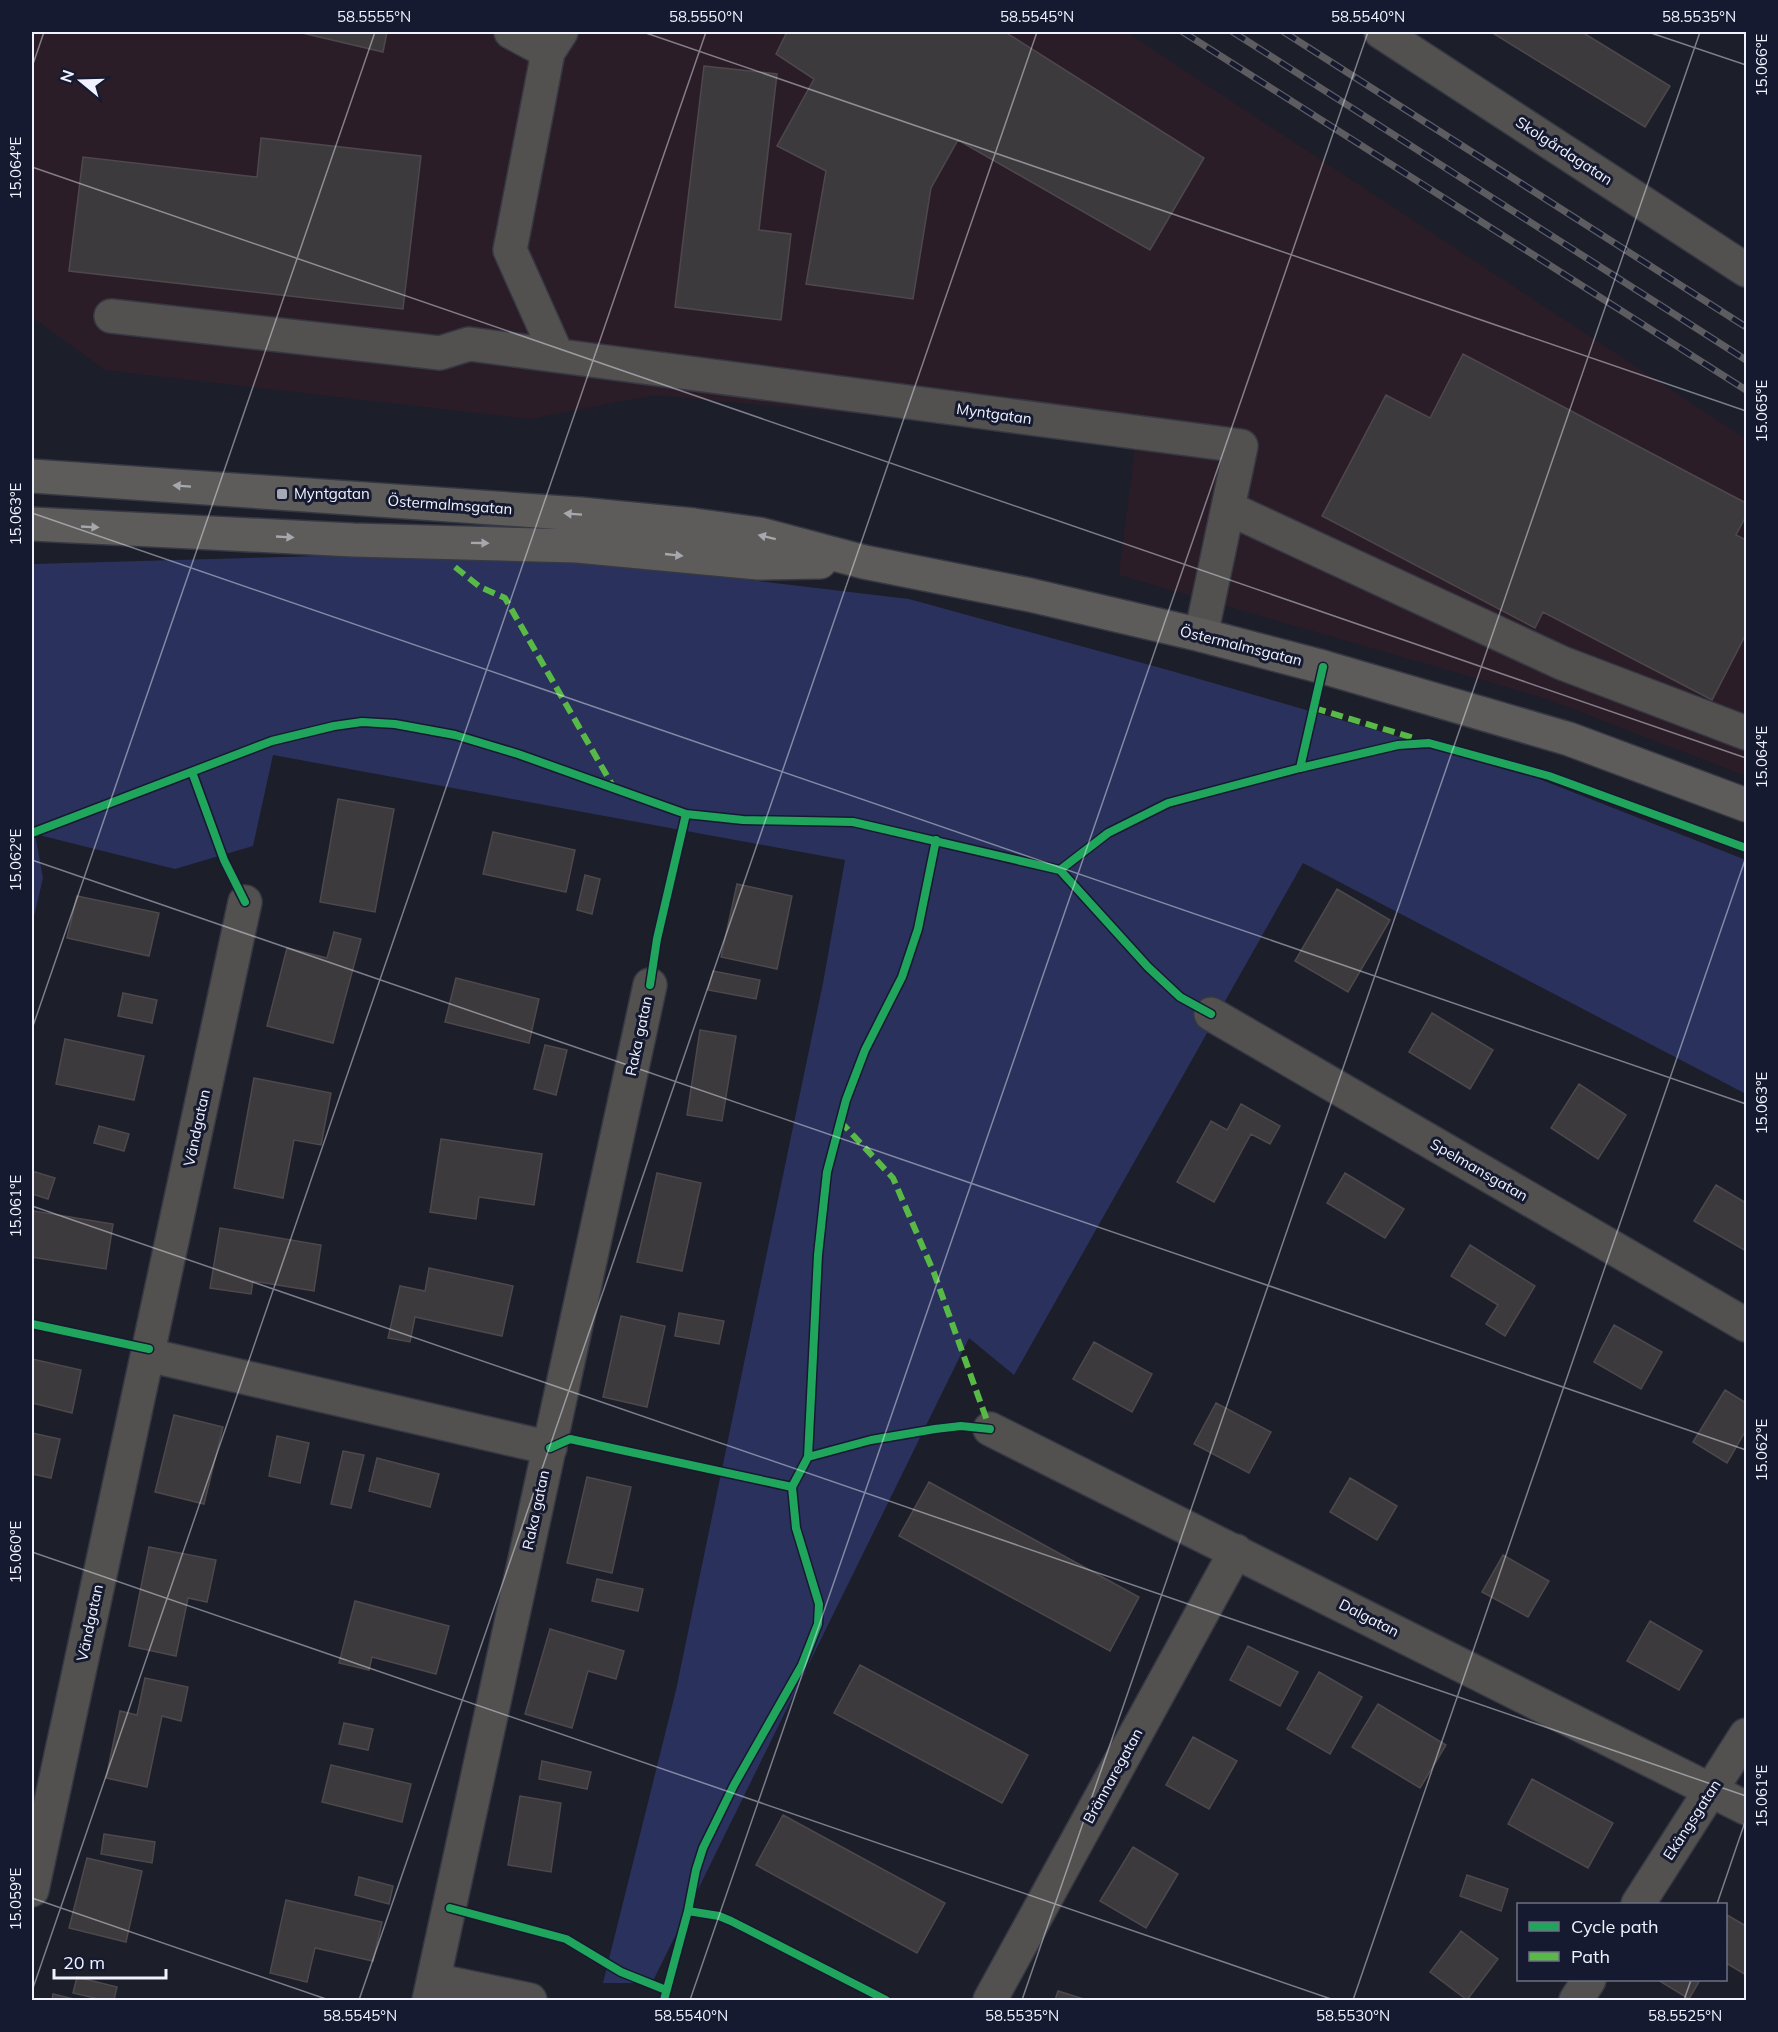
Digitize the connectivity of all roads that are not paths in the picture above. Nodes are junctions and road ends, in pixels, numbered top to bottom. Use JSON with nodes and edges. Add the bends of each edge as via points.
{"nodes":[{"id":1,"x":511,"y":32,"type":"edge"},
{"id":2,"x":1381,"y":32,"type":"edge"},
{"id":3,"x":554,"y":42,"type":"edge"},
{"id":4,"x":1746,"y":270,"type":"edge"},
{"id":5,"x":111,"y":316,"type":"dead end"},
{"id":6,"x":557,"y":355,"type":"junction"},
{"id":7,"x":32,"y":476,"type":"edge"},
{"id":8,"x":1228,"y":508,"type":"junction"},
{"id":9,"x":32,"y":524,"type":"edge"},
{"id":10,"x":864,"y":562,"type":"junction"},
{"id":11,"x":1201,"y":635,"type":"junction"},
{"id":12,"x":1746,"y":733,"type":"edge"},
{"id":13,"x":1746,"y":805,"type":"edge"},
{"id":14,"x":246,"y":902,"type":"dead end"},
{"id":15,"x":650,"y":985,"type":"dead end"},
{"id":16,"x":1211,"y":1014,"type":"dead end"},
{"id":17,"x":1746,"y":1325,"type":"edge"},
{"id":18,"x":148,"y":1355,"type":"junction"},
{"id":19,"x":990,"y":1429,"type":"dead end"},
{"id":20,"x":550,"y":1448,"type":"junction"},
{"id":21,"x":1236,"y":1551,"type":"junction"},
{"id":22,"x":1746,"y":1736,"type":"edge"},
{"id":23,"x":1712,"y":1790,"type":"junction"},
{"id":24,"x":1746,"y":1808,"type":"edge"},
{"id":25,"x":32,"y":1890,"type":"edge"},
{"id":26,"x":1639,"y":1903,"type":"edge"},
{"id":27,"x":1588,"y":1981,"type":"edge"},
{"id":28,"x":432,"y":1990,"type":"edge"},
{"id":29,"x":530,"y":2001,"type":"edge"},
{"id":30,"x":990,"y":2001,"type":"edge"},
{"id":31,"x":1576,"y":2001,"type":"edge"}],
"edges":[{"from":1,"to":3,"type":"street"},
{"from":2,"to":4,"type":"street","name":"Skolgårdagatan"},
{"from":3,"to":6,"type":"street","via":[[510,250]]},
{"from":5,"to":6,"type":"street","via":[[440,353],[469,344]]},
{"from":6,"to":8,"type":"street","name":"Myntgatan","via":[[1241,446]]},
{"from":10,"to":7,"type":"main road","name":"Östermalmsgatan","one_way":true,"via":[[759,534],[694,525]]},
{"from":8,"to":11,"type":"street","name":"Myntgatan"},
{"from":8,"to":12,"type":"street","via":[[1562,663]]},
{"from":9,"to":10,"type":"main road","name":"Östermalmsgatan","one_way":true,"via":[[353,540],[578,546],[758,563]]},
{"from":10,"to":11,"type":"main road","name":"Östermalmsgatan"},
{"from":11,"to":13,"type":"main road","name":"Östermalmsgatan","via":[[1569,739]]},
{"from":14,"to":18,"type":"street","name":"Vändgatan"},
{"from":15,"to":20,"type":"street","name":"Raka gatan"},
{"from":16,"to":17,"type":"street","name":"Spelmansgatan"},
{"from":18,"to":20,"type":"street"},
{"from":18,"to":25,"type":"street","name":"Vändgatan"},
{"from":19,"to":21,"type":"street","name":"Dalgatan"},
{"from":20,"to":28,"type":"street","name":"Raka gatan"},
{"from":21,"to":23,"type":"street","name":"Dalgatan"},
{"from":21,"to":30,"type":"street","name":"Brännaregatan"},
{"from":22,"to":23,"type":"street","name":"Ekängsgatan"},
{"from":23,"to":24,"type":"street","name":"Dalgatan"},
{"from":23,"to":26,"type":"street","name":"Ekängsgatan"},
{"from":27,"to":31,"type":"street"},
{"from":28,"to":29,"type":"street"}]}
